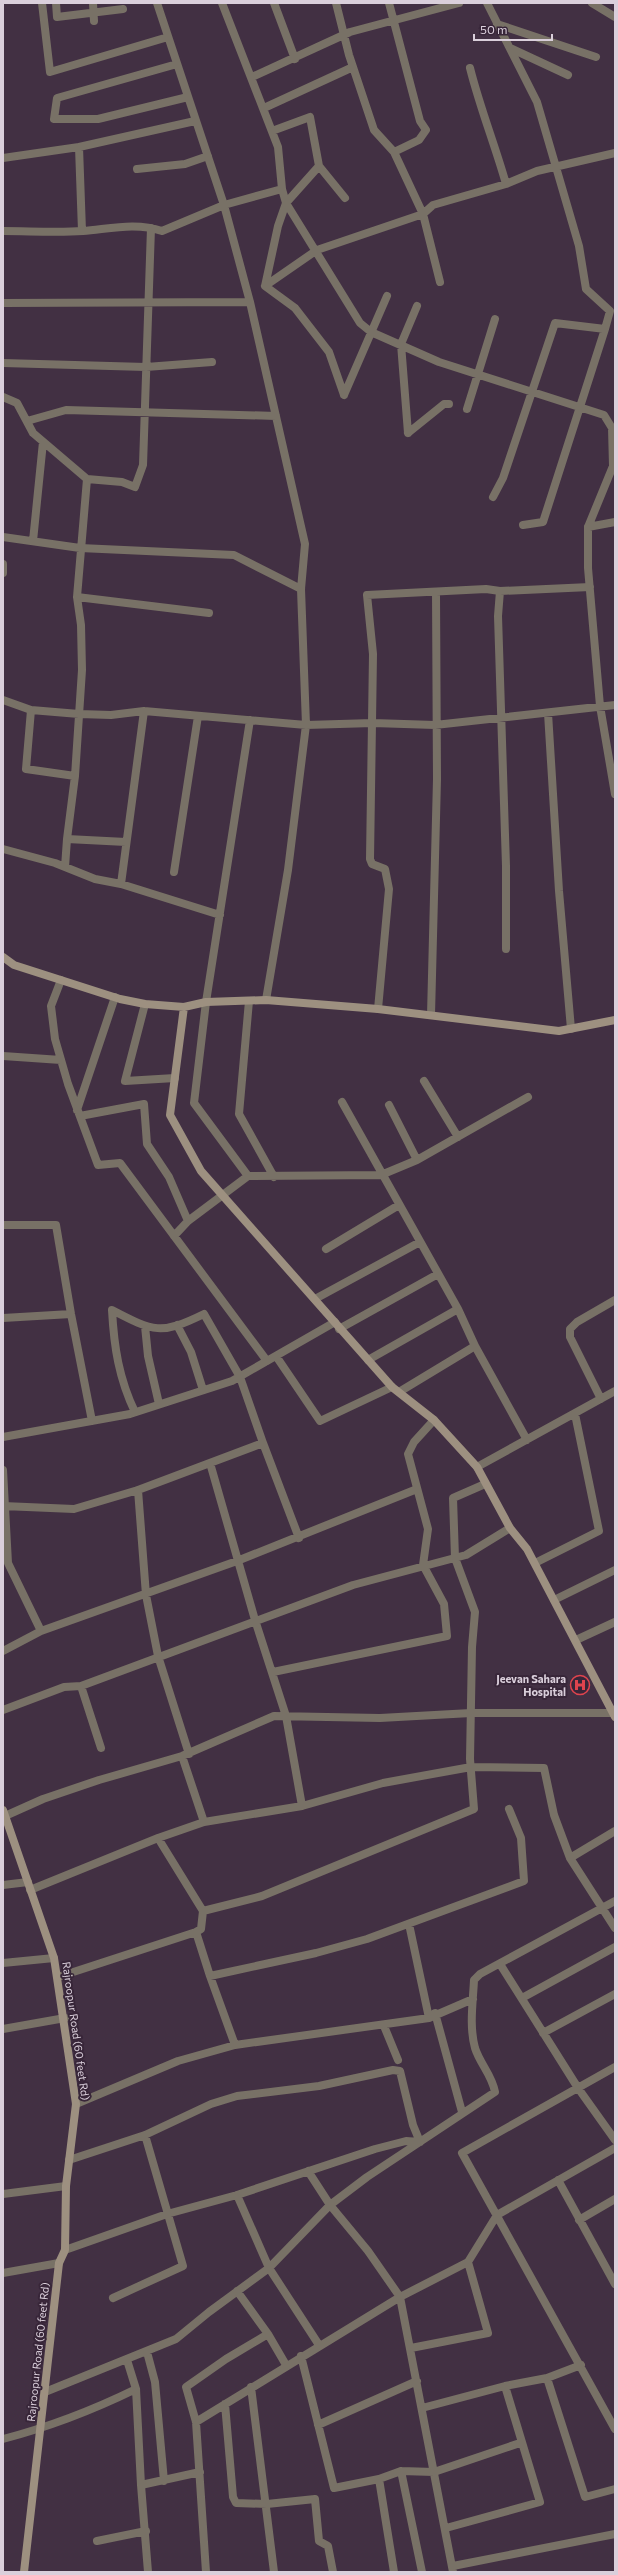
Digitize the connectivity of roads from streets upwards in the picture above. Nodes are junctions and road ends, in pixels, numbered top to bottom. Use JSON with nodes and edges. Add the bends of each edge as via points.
{"nodes":[{"id":1,"x":42,"y":3,"type":"edge"},
{"id":2,"x":56,"y":3,"type":"edge"},
{"id":3,"x":93,"y":3,"type":"edge"},
{"id":4,"x":157,"y":3,"type":"edge"},
{"id":5,"x":222,"y":3,"type":"edge"},
{"id":6,"x":274,"y":3,"type":"edge"},
{"id":7,"x":336,"y":3,"type":"edge"},
{"id":8,"x":389,"y":3,"type":"edge"},
{"id":9,"x":459,"y":3,"type":"edge"},
{"id":10,"x":487,"y":3,"type":"edge"},
{"id":11,"x":592,"y":3,"type":"edge"},
{"id":12,"x":442,"y":5,"type":"edge"},
{"id":13,"x":123,"y":9,"type":"dead end"},
{"id":14,"x":615,"y":16,"type":"edge"},
{"id":15,"x":94,"y":17,"type":"junction"},
{"id":16,"x":393,"y":21,"type":"junction"},
{"id":17,"x":497,"y":24,"type":"junction"},
{"id":18,"x":344,"y":35,"type":"junction"},
{"id":19,"x":168,"y":37,"type":"junction"},
{"id":20,"x":510,"y":48,"type":"junction"},
{"id":21,"x":596,"y":57,"type":"dead end"},
{"id":22,"x":295,"y":59,"type":"junction"},
{"id":23,"x":177,"y":64,"type":"junction"},
{"id":24,"x":353,"y":67,"type":"junction"},
{"id":25,"x":470,"y":68,"type":"dead end"},
{"id":26,"x":568,"y":75,"type":"dead end"},
{"id":27,"x":252,"y":77,"type":"junction"},
{"id":28,"x":188,"y":97,"type":"junction"},
{"id":29,"x":264,"y":108,"type":"junction"},
{"id":30,"x":195,"y":121,"type":"junction"},
{"id":31,"x":272,"y":132,"type":"junction"},
{"id":32,"x":79,"y":147,"type":"junction"},
{"id":33,"x":394,"y":152,"type":"junction"},
{"id":34,"x":615,"y":153,"type":"edge"},
{"id":35,"x":208,"y":156,"type":"junction"},
{"id":36,"x":3,"y":158,"type":"edge"},
{"id":37,"x":319,"y":166,"type":"junction"},
{"id":38,"x":557,"y":166,"type":"junction"},
{"id":39,"x":137,"y":169,"type":"dead end"},
{"id":40,"x":506,"y":184,"type":"junction"},
{"id":41,"x":282,"y":189,"type":"junction"},
{"id":42,"x":345,"y":198,"type":"dead end"},
{"id":43,"x":286,"y":203,"type":"junction"},
{"id":44,"x":224,"y":205,"type":"junction"},
{"id":45,"x":423,"y":214,"type":"junction"},
{"id":46,"x":151,"y":228,"type":"junction"},
{"id":47,"x":3,"y":231,"type":"edge"},
{"id":48,"x":82,"y":231,"type":"junction"},
{"id":49,"x":317,"y":250,"type":"junction"},
{"id":50,"x":440,"y":282,"type":"dead end"},
{"id":51,"x":265,"y":286,"type":"junction"},
{"id":52,"x":387,"y":296,"type":"dead end"},
{"id":53,"x":250,"y":302,"type":"junction"},
{"id":54,"x":3,"y":303,"type":"edge"},
{"id":55,"x":147,"y":303,"type":"junction"},
{"id":56,"x":417,"y":306,"type":"dead end"},
{"id":57,"x":495,"y":319,"type":"dead end"},
{"id":58,"x":606,"y":329,"type":"junction"},
{"id":59,"x":372,"y":332,"type":"junction"},
{"id":60,"x":402,"y":344,"type":"junction"},
{"id":61,"x":212,"y":362,"type":"dead end"},
{"id":62,"x":3,"y":364,"type":"edge"},
{"id":63,"x":146,"y":367,"type":"junction"},
{"id":64,"x":478,"y":375,"type":"junction"},
{"id":65,"x":531,"y":390,"type":"junction"},
{"id":66,"x":3,"y":397,"type":"edge"},
{"id":67,"x":449,"y":404,"type":"dead end"},
{"id":68,"x":580,"y":405,"type":"junction"},
{"id":69,"x":467,"y":409,"type":"dead end"},
{"id":70,"x":144,"y":412,"type":"junction"},
{"id":71,"x":276,"y":416,"type":"junction"},
{"id":72,"x":27,"y":421,"type":"junction"},
{"id":73,"x":43,"y":442,"type":"junction"},
{"id":74,"x":87,"y":479,"type":"junction"},
{"id":75,"x":493,"y":497,"type":"dead end"},
{"id":76,"x":615,"y":522,"type":"edge"},
{"id":77,"x":523,"y":525,"type":"dead end"},
{"id":78,"x":588,"y":527,"type":"junction"},
{"id":79,"x":3,"y":537,"type":"edge"},
{"id":80,"x":33,"y":541,"type":"junction"},
{"id":81,"x":80,"y":548,"type":"junction"},
{"id":82,"x":3,"y":564,"type":"edge"},
{"id":83,"x":3,"y":573,"type":"edge"},
{"id":84,"x":590,"y":587,"type":"junction"},
{"id":85,"x":301,"y":589,"type":"junction"},
{"id":86,"x":500,"y":591,"type":"junction"},
{"id":87,"x":436,"y":593,"type":"junction"},
{"id":88,"x":77,"y":597,"type":"junction"},
{"id":89,"x":209,"y":613,"type":"dead end"},
{"id":90,"x":3,"y":700,"type":"edge"},
{"id":91,"x":615,"y":705,"type":"edge"},
{"id":92,"x":600,"y":706,"type":"junction"},
{"id":93,"x":31,"y":710,"type":"junction"},
{"id":94,"x":144,"y":711,"type":"junction"},
{"id":95,"x":548,"y":713,"type":"junction"},
{"id":96,"x":79,"y":714,"type":"junction"},
{"id":97,"x":198,"y":716,"type":"junction"},
{"id":98,"x":500,"y":717,"type":"junction"},
{"id":99,"x":250,"y":720,"type":"junction"},
{"id":100,"x":373,"y":723,"type":"junction"},
{"id":101,"x":435,"y":725,"type":"junction"},
{"id":102,"x":306,"y":726,"type":"junction"},
{"id":103,"x":75,"y":776,"type":"junction"},
{"id":104,"x":615,"y":794,"type":"edge"},
{"id":105,"x":67,"y":839,"type":"junction"},
{"id":106,"x":126,"y":842,"type":"junction"},
{"id":107,"x":3,"y":850,"type":"edge"},
{"id":108,"x":65,"y":867,"type":"junction"},
{"id":109,"x":174,"y":872,"type":"dead end"},
{"id":110,"x":120,"y":884,"type":"junction"},
{"id":111,"x":220,"y":916,"type":"junction"},
{"id":112,"x":506,"y":949,"type":"dead end"},
{"id":113,"x":3,"y":957,"type":"edge"},
{"id":114,"x":61,"y":980,"type":"junction"},
{"id":115,"x":115,"y":997,"type":"junction"},
{"id":116,"x":266,"y":1000,"type":"junction"},
{"id":117,"x":250,"y":1001,"type":"junction"},
{"id":118,"x":206,"y":1002,"type":"junction"},
{"id":119,"x":145,"y":1004,"type":"junction"},
{"id":120,"x":184,"y":1007,"type":"junction"},
{"id":121,"x":378,"y":1008,"type":"junction"},
{"id":122,"x":431,"y":1015,"type":"junction"},
{"id":123,"x":615,"y":1020,"type":"edge"},
{"id":124,"x":570,"y":1029,"type":"junction"},
{"id":125,"x":3,"y":1056,"type":"edge"},
{"id":126,"x":61,"y":1060,"type":"junction"},
{"id":127,"x":175,"y":1078,"type":"junction"},
{"id":128,"x":424,"y":1081,"type":"dead end"},
{"id":129,"x":528,"y":1097,"type":"dead end"},
{"id":130,"x":342,"y":1102,"type":"dead end"},
{"id":131,"x":389,"y":1105,"type":"dead end"},
{"id":132,"x":79,"y":1113,"type":"junction"},
{"id":133,"x":458,"y":1137,"type":"junction"},
{"id":134,"x":417,"y":1160,"type":"junction"},
{"id":135,"x":381,"y":1174,"type":"junction"},
{"id":136,"x":248,"y":1176,"type":"junction"},
{"id":137,"x":274,"y":1177,"type":"junction"},
{"id":138,"x":224,"y":1196,"type":"junction"},
{"id":139,"x":399,"y":1205,"type":"junction"},
{"id":140,"x":188,"y":1221,"type":"junction"},
{"id":141,"x":3,"y":1225,"type":"edge"},
{"id":142,"x":174,"y":1236,"type":"junction"},
{"id":143,"x":420,"y":1242,"type":"junction"},
{"id":144,"x":326,"y":1249,"type":"dead end"},
{"id":145,"x":438,"y":1274,"type":"junction"},
{"id":146,"x":315,"y":1299,"type":"junction"},
{"id":147,"x":615,"y":1300,"type":"edge"},
{"id":148,"x":458,"y":1309,"type":"junction"},
{"id":149,"x":70,"y":1314,"type":"junction"},
{"id":150,"x":3,"y":1318,"type":"edge"},
{"id":151,"x":177,"y":1325,"type":"junction"},
{"id":152,"x":337,"y":1325,"type":"junction"},
{"id":153,"x":145,"y":1326,"type":"junction"},
{"id":154,"x":475,"y":1346,"type":"junction"},
{"id":155,"x":276,"y":1356,"type":"junction"},
{"id":156,"x":368,"y":1360,"type":"junction"},
{"id":157,"x":267,"y":1361,"type":"junction"},
{"id":158,"x":240,"y":1376,"type":"junction"},
{"id":159,"x":392,"y":1387,"type":"junction"},
{"id":160,"x":204,"y":1390,"type":"junction"},
{"id":161,"x":399,"y":1392,"type":"junction"},
{"id":162,"x":615,"y":1392,"type":"edge"},
{"id":163,"x":601,"y":1399,"type":"junction"},
{"id":164,"x":159,"y":1404,"type":"junction"},
{"id":165,"x":135,"y":1412,"type":"junction"},
{"id":166,"x":574,"y":1414,"type":"junction"},
{"id":167,"x":434,"y":1420,"type":"junction"},
{"id":168,"x":92,"y":1421,"type":"junction"},
{"id":169,"x":3,"y":1437,"type":"edge"},
{"id":170,"x":527,"y":1440,"type":"junction"},
{"id":171,"x":263,"y":1442,"type":"junction"},
{"id":172,"x":210,"y":1463,"type":"junction"},
{"id":173,"x":477,"y":1467,"type":"junction"},
{"id":174,"x":3,"y":1470,"type":"edge"},
{"id":175,"x":484,"y":1484,"type":"junction"},
{"id":176,"x":417,"y":1489,"type":"junction"},
{"id":177,"x":138,"y":1490,"type":"junction"},
{"id":178,"x":4,"y":1506,"type":"edge"},
{"id":179,"x":510,"y":1528,"type":"junction"},
{"id":180,"x":299,"y":1538,"type":"junction"},
{"id":181,"x":455,"y":1558,"type":"junction"},
{"id":182,"x":237,"y":1561,"type":"junction"},
{"id":183,"x":535,"y":1563,"type":"junction"},
{"id":184,"x":423,"y":1565,"type":"junction"},
{"id":185,"x":615,"y":1570,"type":"edge"},
{"id":186,"x":146,"y":1595,"type":"junction"},
{"id":187,"x":554,"y":1600,"type":"junction"},
{"id":188,"x":255,"y":1620,"type":"junction"},
{"id":189,"x":615,"y":1622,"type":"edge"},
{"id":190,"x":41,"y":1631,"type":"junction"},
{"id":191,"x":576,"y":1640,"type":"junction"},
{"id":192,"x":3,"y":1651,"type":"edge"},
{"id":193,"x":158,"y":1656,"type":"junction"},
{"id":194,"x":273,"y":1672,"type":"junction"},
{"id":195,"x":81,"y":1686,"type":"junction"},
{"id":196,"x":3,"y":1710,"type":"edge"},
{"id":197,"x":471,"y":1713,"type":"junction"},
{"id":198,"x":614,"y":1715,"type":"edge"},
{"id":199,"x":286,"y":1716,"type":"junction"},
{"id":200,"x":101,"y":1748,"type":"dead end"},
{"id":201,"x":186,"y":1755,"type":"junction"},
{"id":202,"x":471,"y":1767,"type":"junction"},
{"id":203,"x":302,"y":1806,"type":"junction"},
{"id":204,"x":509,"y":1809,"type":"dead end"},
{"id":205,"x":4,"y":1816,"type":"edge"},
{"id":206,"x":204,"y":1822,"type":"junction"},
{"id":207,"x":615,"y":1831,"type":"edge"},
{"id":208,"x":158,"y":1838,"type":"junction"},
{"id":209,"x":570,"y":1858,"type":"junction"},
{"id":210,"x":3,"y":1885,"type":"edge"},
{"id":211,"x":29,"y":1886,"type":"junction"},
{"id":212,"x":615,"y":1901,"type":"edge"},
{"id":213,"x":602,"y":1908,"type":"junction"},
{"id":214,"x":203,"y":1911,"type":"junction"},
{"id":215,"x":409,"y":1924,"type":"junction"},
{"id":216,"x":615,"y":1928,"type":"edge"},
{"id":217,"x":196,"y":1932,"type":"junction"},
{"id":218,"x":615,"y":1947,"type":"edge"},
{"id":219,"x":54,"y":1958,"type":"junction"},
{"id":220,"x":3,"y":1963,"type":"edge"},
{"id":221,"x":500,"y":1964,"type":"junction"},
{"id":222,"x":58,"y":1976,"type":"junction"},
{"id":223,"x":210,"y":1976,"type":"junction"},
{"id":224,"x":615,"y":1994,"type":"edge"},
{"id":225,"x":522,"y":1998,"type":"junction"},
{"id":226,"x":473,"y":1999,"type":"junction"},
{"id":227,"x":432,"y":2015,"type":"junction"},
{"id":228,"x":65,"y":2018,"type":"junction"},
{"id":229,"x":384,"y":2026,"type":"junction"},
{"id":230,"x":3,"y":2029,"type":"edge"},
{"id":231,"x":544,"y":2033,"type":"junction"},
{"id":232,"x":235,"y":2045,"type":"junction"},
{"id":233,"x":398,"y":2060,"type":"dead end"},
{"id":234,"x":615,"y":2067,"type":"edge"},
{"id":235,"x":578,"y":2088,"type":"junction"},
{"id":236,"x":76,"y":2104,"type":"junction"},
{"id":237,"x":462,"y":2112,"type":"junction"},
{"id":238,"x":145,"y":2135,"type":"junction"},
{"id":239,"x":615,"y":2140,"type":"edge"},
{"id":240,"x":420,"y":2142,"type":"junction"},
{"id":241,"x":615,"y":2148,"type":"edge"},
{"id":242,"x":69,"y":2160,"type":"junction"},
{"id":243,"x":308,"y":2171,"type":"junction"},
{"id":244,"x":558,"y":2180,"type":"junction"},
{"id":245,"x":66,"y":2186,"type":"junction"},
{"id":246,"x":3,"y":2194,"type":"edge"},
{"id":247,"x":237,"y":2195,"type":"junction"},
{"id":248,"x":615,"y":2199,"type":"edge"},
{"id":249,"x":330,"y":2206,"type":"junction"},
{"id":250,"x":167,"y":2214,"type":"junction"},
{"id":251,"x":497,"y":2215,"type":"junction"},
{"id":252,"x":579,"y":2220,"type":"junction"},
{"id":253,"x":65,"y":2250,"type":"junction"},
{"id":254,"x":468,"y":2262,"type":"junction"},
{"id":255,"x":59,"y":2263,"type":"junction"},
{"id":256,"x":269,"y":2268,"type":"junction"},
{"id":257,"x":3,"y":2273,"type":"edge"},
{"id":258,"x":615,"y":2284,"type":"edge"},
{"id":259,"x":237,"y":2291,"type":"junction"},
{"id":260,"x":400,"y":2297,"type":"junction"},
{"id":261,"x":113,"y":2298,"type":"dead end"},
{"id":262,"x":268,"y":2334,"type":"junction"},
{"id":263,"x":319,"y":2345,"type":"junction"},
{"id":264,"x":411,"y":2348,"type":"junction"},
{"id":265,"x":146,"y":2352,"type":"junction"},
{"id":266,"x":301,"y":2356,"type":"junction"},
{"id":267,"x":127,"y":2360,"type":"junction"},
{"id":268,"x":286,"y":2365,"type":"junction"},
{"id":269,"x":580,"y":2365,"type":"junction"},
{"id":270,"x":546,"y":2378,"type":"junction"},
{"id":271,"x":417,"y":2381,"type":"junction"},
{"id":272,"x":504,"y":2386,"type":"junction"},
{"id":273,"x":251,"y":2387,"type":"junction"},
{"id":274,"x":136,"y":2389,"type":"junction"},
{"id":275,"x":45,"y":2392,"type":"junction"},
{"id":276,"x":225,"y":2404,"type":"junction"},
{"id":277,"x":422,"y":2408,"type":"junction"},
{"id":278,"x":196,"y":2422,"type":"junction"},
{"id":279,"x":318,"y":2425,"type":"junction"},
{"id":280,"x":615,"y":2428,"type":"edge"},
{"id":281,"x":42,"y":2429,"type":"junction"},
{"id":282,"x":3,"y":2439,"type":"edge"},
{"id":283,"x":520,"y":2444,"type":"junction"},
{"id":284,"x":401,"y":2471,"type":"junction"},
{"id":285,"x":200,"y":2472,"type":"junction"},
{"id":286,"x":434,"y":2472,"type":"junction"},
{"id":287,"x":379,"y":2479,"type":"junction"},
{"id":288,"x":164,"y":2481,"type":"junction"},
{"id":289,"x":141,"y":2485,"type":"junction"},
{"id":290,"x":615,"y":2489,"type":"edge"},
{"id":291,"x":267,"y":2504,"type":"junction"},
{"id":292,"x":446,"y":2528,"type":"junction"},
{"id":293,"x":146,"y":2531,"type":"junction"},
{"id":294,"x":615,"y":2534,"type":"edge"},
{"id":295,"x":97,"y":2541,"type":"dead end"},
{"id":296,"x":453,"y":2569,"type":"edge"},
{"id":297,"x":24,"y":2572,"type":"edge"},
{"id":298,"x":148,"y":2572,"type":"edge"},
{"id":299,"x":206,"y":2572,"type":"edge"},
{"id":300,"x":274,"y":2572,"type":"edge"},
{"id":301,"x":333,"y":2572,"type":"edge"},
{"id":302,"x":394,"y":2572,"type":"edge"},
{"id":303,"x":422,"y":2572,"type":"edge"}],
"edges":[{"from":1,"to":19,"type":"street","via":[[50,72]]},
{"from":2,"to":15,"type":"street","via":[[57,17]]},
{"from":3,"to":15,"type":"street"},
{"from":4,"to":19,"type":"street"},
{"from":5,"to":27,"type":"street"},
{"from":6,"to":22,"type":"street"},
{"from":7,"to":18,"type":"street"},
{"from":8,"to":16,"type":"street"},
{"from":9,"to":12,"type":"street"},
{"from":10,"to":17,"type":"street"},
{"from":11,"to":14,"type":"street"},
{"from":12,"to":16,"type":"street"},
{"from":13,"to":15,"type":"street"},
{"from":16,"to":18,"type":"street"},
{"from":16,"to":33,"type":"street","via":[[420,121],[426,130],[419,140]]},
{"from":17,"to":20,"type":"street"},
{"from":17,"to":21,"type":"street"},
{"from":18,"to":22,"type":"street"},
{"from":18,"to":24,"type":"street"},
{"from":19,"to":23,"type":"street"},
{"from":20,"to":26,"type":"street"},
{"from":20,"to":38,"type":"street","via":[[536,102]]},
{"from":22,"to":27,"type":"street"},
{"from":23,"to":28,"type":"street"},
{"from":23,"to":28,"type":"street","via":[[57,98],[54,120],[98,119]]},
{"from":24,"to":29,"type":"street"},
{"from":24,"to":33,"type":"street","via":[[374,130]]},
{"from":25,"to":40,"type":"street","via":[[481,112],[490,128]]},
{"from":27,"to":29,"type":"street"},
{"from":28,"to":30,"type":"street"},
{"from":29,"to":31,"type":"street"},
{"from":30,"to":32,"type":"street"},
{"from":30,"to":35,"type":"street"},
{"from":31,"to":37,"type":"street","via":[[310,117]]},
{"from":31,"to":41,"type":"street","via":[[278,147]]},
{"from":32,"to":36,"type":"street"},
{"from":32,"to":48,"type":"street"},
{"from":33,"to":45,"type":"street"},
{"from":34,"to":38,"type":"street"},
{"from":35,"to":39,"type":"street","via":[[185,164]]},
{"from":35,"to":44,"type":"street"},
{"from":37,"to":42,"type":"street"},
{"from":37,"to":43,"type":"street"},
{"from":38,"to":40,"type":"street"},
{"from":38,"to":58,"type":"street","via":[[573,233],[579,246],[586,289],[610,311]]},
{"from":40,"to":45,"type":"street","via":[[433,205]]},
{"from":41,"to":43,"type":"street"},
{"from":41,"to":44,"type":"street"},
{"from":43,"to":49,"type":"street"},
{"from":43,"to":51,"type":"street","via":[[278,226]]},
{"from":44,"to":46,"type":"street","via":[[162,231]]},
{"from":44,"to":53,"type":"street"},
{"from":45,"to":49,"type":"street"},
{"from":45,"to":50,"type":"street"},
{"from":46,"to":48,"type":"street","via":[[118,226]]},
{"from":46,"to":55,"type":"street"},
{"from":47,"to":48,"type":"street"},
{"from":49,"to":51,"type":"street"},
{"from":49,"to":59,"type":"street","via":[[360,322]]},
{"from":51,"to":59,"type":"street","via":[[295,308],[329,352],[344,395]]},
{"from":52,"to":59,"type":"street"},
{"from":53,"to":55,"type":"street"},
{"from":53,"to":71,"type":"street"},
{"from":54,"to":55,"type":"street"},
{"from":55,"to":63,"type":"street"},
{"from":56,"to":60,"type":"street"},
{"from":57,"to":64,"type":"street"},
{"from":58,"to":65,"type":"street","via":[[555,323]]},
{"from":58,"to":68,"type":"street"},
{"from":59,"to":60,"type":"street"},
{"from":60,"to":64,"type":"street","via":[[439,362]]},
{"from":60,"to":67,"type":"street","via":[[408,433],[444,404]]},
{"from":61,"to":63,"type":"street"},
{"from":62,"to":63,"type":"street"},
{"from":63,"to":70,"type":"street"},
{"from":64,"to":65,"type":"street"},
{"from":64,"to":69,"type":"street"},
{"from":65,"to":68,"type":"street"},
{"from":65,"to":75,"type":"street","via":[[502,478]]},
{"from":66,"to":72,"type":"street","via":[[17,403]]},
{"from":68,"to":77,"type":"street","via":[[543,522]]},
{"from":68,"to":78,"type":"street","via":[[604,415],[612,428],[613,466]]},
{"from":70,"to":71,"type":"street"},
{"from":70,"to":72,"type":"street","via":[[66,410]]},
{"from":70,"to":74,"type":"street","via":[[143,465],[135,487],[122,482]]},
{"from":71,"to":85,"type":"street","via":[[305,544]]},
{"from":72,"to":73,"type":"street","via":[[33,433]]},
{"from":73,"to":74,"type":"street"},
{"from":73,"to":80,"type":"street"},
{"from":74,"to":81,"type":"street"},
{"from":76,"to":78,"type":"street"},
{"from":78,"to":84,"type":"street"},
{"from":79,"to":80,"type":"street"},
{"from":80,"to":81,"type":"street"},
{"from":81,"to":85,"type":"street","via":[[234,556]]},
{"from":81,"to":88,"type":"street"},
{"from":82,"to":83,"type":"street"},
{"from":84,"to":86,"type":"street"},
{"from":84,"to":92,"type":"street"},
{"from":85,"to":102,"type":"street"},
{"from":86,"to":87,"type":"street","via":[[486,589]]},
{"from":86,"to":98,"type":"street"},
{"from":87,"to":100,"type":"street","via":[[367,595],[372,654]]},
{"from":87,"to":101,"type":"street"},
{"from":88,"to":89,"type":"street"},
{"from":88,"to":96,"type":"street","via":[[81,625],[82,670]]},
{"from":90,"to":93,"type":"street"},
{"from":91,"to":92,"type":"street"},
{"from":92,"to":95,"type":"street"},
{"from":92,"to":104,"type":"street"},
{"from":93,"to":96,"type":"street"},
{"from":93,"to":103,"type":"street","via":[[26,769]]},
{"from":94,"to":96,"type":"street","via":[[111,715]]},
{"from":94,"to":97,"type":"street"},
{"from":94,"to":106,"type":"street"},
{"from":95,"to":98,"type":"street"},
{"from":95,"to":124,"type":"street"},
{"from":96,"to":103,"type":"street"},
{"from":97,"to":99,"type":"street"},
{"from":97,"to":109,"type":"street"},
{"from":98,"to":101,"type":"street"},
{"from":98,"to":112,"type":"street","via":[[506,866]]},
{"from":99,"to":102,"type":"street"},
{"from":99,"to":111,"type":"street"},
{"from":100,"to":101,"type":"street"},
{"from":100,"to":102,"type":"street"},
{"from":100,"to":121,"type":"street","via":[[370,859],[372,864],[385,869],[389,889]]},
{"from":101,"to":122,"type":"street","via":[[437,779]]},
{"from":102,"to":116,"type":"street","via":[[288,870]]},
{"from":103,"to":105,"type":"street"},
{"from":105,"to":106,"type":"street"},
{"from":105,"to":108,"type":"street"},
{"from":106,"to":110,"type":"street"},
{"from":107,"to":108,"type":"street"},
{"from":108,"to":110,"type":"street","via":[[95,879]]},
{"from":110,"to":111,"type":"street"},
{"from":111,"to":118,"type":"street"},
{"from":113,"to":114,"type":"street","via":[[14,964]]},
{"from":114,"to":115,"type":"street"},
{"from":114,"to":126,"type":"street","via":[[51,1006],[55,1039]]},
{"from":115,"to":119,"type":"street"},
{"from":115,"to":132,"type":"street"},
{"from":116,"to":117,"type":"street"},
{"from":116,"to":121,"type":"street"},
{"from":117,"to":118,"type":"street"},
{"from":117,"to":137,"type":"street","via":[[239,1114]]},
{"from":118,"to":120,"type":"street"},
{"from":118,"to":136,"type":"street","via":[[194,1103]]},
{"from":119,"to":120,"type":"street"},
{"from":119,"to":127,"type":"street","via":[[125,1081]]},
{"from":120,"to":127,"type":"street"},
{"from":121,"to":122,"type":"street"},
{"from":122,"to":124,"type":"street","via":[[559,1031]]},
{"from":123,"to":124,"type":"street"},
{"from":125,"to":126,"type":"street"},
{"from":126,"to":132,"type":"street"},
{"from":127,"to":138,"type":"street","via":[[170,1115],[201,1171]]},
{"from":128,"to":133,"type":"street"},
{"from":129,"to":133,"type":"street"},
{"from":130,"to":135,"type":"street"},
{"from":131,"to":134,"type":"street"},
{"from":132,"to":140,"type":"street","via":[[144,1104],[147,1144],[168,1177]]},
{"from":132,"to":142,"type":"street","via":[[98,1165],[120,1163]]},
{"from":133,"to":134,"type":"street"},
{"from":134,"to":135,"type":"street"},
{"from":135,"to":137,"type":"street"},
{"from":135,"to":139,"type":"street"},
{"from":136,"to":137,"type":"street"},
{"from":136,"to":138,"type":"street"},
{"from":138,"to":140,"type":"street"},
{"from":138,"to":146,"type":"street"},
{"from":139,"to":143,"type":"street"},
{"from":139,"to":144,"type":"street","via":[[358,1227]]},
{"from":140,"to":142,"type":"street"},
{"from":141,"to":149,"type":"street","via":[[56,1225]]},
{"from":142,"to":157,"type":"street"},
{"from":143,"to":145,"type":"street"},
{"from":143,"to":146,"type":"street"},
{"from":145,"to":148,"type":"street"},
{"from":145,"to":152,"type":"street"},
{"from":146,"to":152,"type":"street"},
{"from":147,"to":163,"type":"street","via":[[577,1322],[570,1329],[570,1337]]},
{"from":148,"to":154,"type":"street"},
{"from":148,"to":156,"type":"street"},
{"from":149,"to":150,"type":"street"},
{"from":149,"to":168,"type":"street"},
{"from":151,"to":153,"type":"street","via":[[161,1330]]},
{"from":151,"to":158,"type":"street","via":[[204,1314]]},
{"from":151,"to":160,"type":"street","via":[[191,1352]]},
{"from":152,"to":155,"type":"street"},
{"from":152,"to":156,"type":"street"},
{"from":153,"to":164,"type":"street","via":[[148,1356]]},
{"from":153,"to":165,"type":"street","via":[[112,1310],[114,1350],[126,1393]]},
{"from":154,"to":161,"type":"street"},
{"from":154,"to":170,"type":"street"},
{"from":155,"to":157,"type":"street"},
{"from":155,"to":159,"type":"street","via":[[320,1422]]},
{"from":156,"to":159,"type":"street"},
{"from":157,"to":158,"type":"street"},
{"from":158,"to":160,"type":"street"},
{"from":158,"to":171,"type":"street"},
{"from":159,"to":161,"type":"street"},
{"from":160,"to":164,"type":"street"},
{"from":161,"to":167,"type":"street"},
{"from":162,"to":163,"type":"street"},
{"from":163,"to":166,"type":"street"},
{"from":164,"to":165,"type":"street"},
{"from":165,"to":168,"type":"street"},
{"from":166,"to":170,"type":"street"},
{"from":166,"to":183,"type":"street","via":[[599,1531]]},
{"from":167,"to":173,"type":"street"},
{"from":167,"to":176,"type":"street","via":[[414,1442],[408,1454]]},
{"from":168,"to":169,"type":"street"},
{"from":170,"to":173,"type":"street"},
{"from":171,"to":172,"type":"street"},
{"from":171,"to":180,"type":"street"},
{"from":172,"to":177,"type":"street"},
{"from":172,"to":182,"type":"street"},
{"from":173,"to":175,"type":"street"},
{"from":174,"to":178,"type":"street"},
{"from":175,"to":179,"type":"street"},
{"from":175,"to":181,"type":"street","via":[[453,1498]]},
{"from":176,"to":180,"type":"street"},
{"from":176,"to":184,"type":"street","via":[[428,1529]]},
{"from":177,"to":178,"type":"street","via":[[74,1508]]},
{"from":177,"to":186,"type":"street"},
{"from":178,"to":190,"type":"street","via":[[8,1563]]},
{"from":179,"to":181,"type":"street","via":[[466,1555]]},
{"from":179,"to":183,"type":"street","via":[[527,1548]]},
{"from":180,"to":182,"type":"street"},
{"from":181,"to":184,"type":"street"},
{"from":181,"to":197,"type":"street","via":[[475,1612]]},
{"from":182,"to":186,"type":"street"},
{"from":182,"to":188,"type":"street"},
{"from":183,"to":187,"type":"street"},
{"from":184,"to":188,"type":"street","via":[[353,1585]]},
{"from":184,"to":194,"type":"street","via":[[444,1604],[447,1636]]},
{"from":185,"to":187,"type":"street"},
{"from":186,"to":190,"type":"street","via":[[81,1615]]},
{"from":186,"to":193,"type":"street"},
{"from":187,"to":191,"type":"street"},
{"from":188,"to":193,"type":"street"},
{"from":188,"to":194,"type":"street"},
{"from":189,"to":191,"type":"street"},
{"from":190,"to":192,"type":"street"},
{"from":191,"to":198,"type":"street"},
{"from":193,"to":195,"type":"street"},
{"from":193,"to":201,"type":"street"},
{"from":194,"to":199,"type":"street"},
{"from":195,"to":196,"type":"street","via":[[64,1687]]},
{"from":195,"to":200,"type":"street"},
{"from":197,"to":198,"type":"street"},
{"from":197,"to":199,"type":"street","via":[[380,1718]]},
{"from":197,"to":202,"type":"street"},
{"from":199,"to":201,"type":"street","via":[[274,1716]]},
{"from":199,"to":203,"type":"street"},
{"from":201,"to":205,"type":"street","via":[[99,1780],[43,1799]]},
{"from":201,"to":206,"type":"street"},
{"from":202,"to":203,"type":"street","via":[[383,1783]]},
{"from":202,"to":209,"type":"street","via":[[544,1768],[554,1815]]},
{"from":202,"to":214,"type":"street","via":[[474,1809],[262,1896]]},
{"from":203,"to":206,"type":"street"},
{"from":204,"to":215,"type":"street","via":[[521,1838],[524,1881]]},
{"from":205,"to":211,"type":"street","name":"Rajroopur Road (60 feet Rd)"},
{"from":206,"to":208,"type":"street"},
{"from":207,"to":209,"type":"street"},
{"from":208,"to":211,"type":"street"},
{"from":208,"to":214,"type":"street"},
{"from":209,"to":213,"type":"street"},
{"from":210,"to":211,"type":"street"},
{"from":211,"to":219,"type":"street","name":"Rajroopur Road (60 feet Rd)"},
{"from":212,"to":213,"type":"street"},
{"from":213,"to":216,"type":"street"},
{"from":213,"to":221,"type":"street"},
{"from":214,"to":217,"type":"street","via":[[201,1929]]},
{"from":215,"to":223,"type":"street","via":[[316,1953]]},
{"from":215,"to":227,"type":"street"},
{"from":217,"to":222,"type":"street"},
{"from":217,"to":223,"type":"street"},
{"from":218,"to":225,"type":"street"},
{"from":219,"to":220,"type":"street"},
{"from":219,"to":222,"type":"street","name":"Rajroopur Road (60 feet Rd)"},
{"from":221,"to":225,"type":"street"},
{"from":221,"to":226,"type":"street","via":[[474,1980]]},
{"from":222,"to":228,"type":"street","name":"Rajroopur Road (60 feet Rd)"},
{"from":223,"to":232,"type":"street"},
{"from":224,"to":231,"type":"street"},
{"from":225,"to":231,"type":"street"},
{"from":226,"to":227,"type":"street"},
{"from":226,"to":237,"type":"street","via":[[471,2029],[476,2049],[493,2079],[495,2092]]},
{"from":227,"to":229,"type":"street"},
{"from":227,"to":237,"type":"street"},
{"from":228,"to":230,"type":"street"},
{"from":228,"to":236,"type":"street","name":"Rajroopur Road (60 feet Rd)"},
{"from":229,"to":232,"type":"street"},
{"from":229,"to":233,"type":"street"},
{"from":231,"to":235,"type":"street"},
{"from":232,"to":236,"type":"street","via":[[178,2061]]},
{"from":234,"to":235,"type":"street"},
{"from":235,"to":239,"type":"street"},
{"from":235,"to":251,"type":"street","via":[[462,2153]]},
{"from":236,"to":242,"type":"street","name":"Rajroopur Road (60 feet Rd)"},
{"from":237,"to":240,"type":"street"},
{"from":238,"to":240,"type":"street","via":[[211,2104],[238,2096],[319,2086],[393,2070],[400,2071],[413,2125]]},
{"from":238,"to":242,"type":"street"},
{"from":238,"to":250,"type":"street"},
{"from":240,"to":243,"type":"street","via":[[394,2144]]},
{"from":240,"to":249,"type":"street","via":[[366,2177]]},
{"from":241,"to":244,"type":"street"},
{"from":242,"to":245,"type":"street","name":"Rajroopur Road (60 feet Rd)"},
{"from":243,"to":247,"type":"street"},
{"from":243,"to":249,"type":"street"},
{"from":244,"to":251,"type":"street"},
{"from":244,"to":252,"type":"street"},
{"from":245,"to":246,"type":"street"},
{"from":245,"to":253,"type":"street","name":"Rajroopur Road (60 feet Rd)"},
{"from":247,"to":250,"type":"street"},
{"from":247,"to":256,"type":"street"},
{"from":248,"to":252,"type":"street"},
{"from":249,"to":256,"type":"street"},
{"from":249,"to":260,"type":"street","via":[[368,2251]]},
{"from":250,"to":253,"type":"street"},
{"from":250,"to":261,"type":"street","via":[[183,2266]]},
{"from":251,"to":254,"type":"street"},
{"from":251,"to":269,"type":"street"},
{"from":252,"to":258,"type":"street"},
{"from":253,"to":255,"type":"street","name":"Rajroopur Road (60 feet Rd)"},
{"from":254,"to":260,"type":"street"},
{"from":254,"to":264,"type":"street","via":[[488,2333]]},
{"from":255,"to":257,"type":"street"},
{"from":255,"to":275,"type":"street","name":"Rajroopur Road (60 feet Rd)"},
{"from":256,"to":259,"type":"street"},
{"from":256,"to":263,"type":"street"},
{"from":259,"to":262,"type":"street"},
{"from":259,"to":265,"type":"street","via":[[176,2339]]},
{"from":260,"to":263,"type":"street"},
{"from":260,"to":264,"type":"street"},
{"from":262,"to":268,"type":"street"},
{"from":262,"to":278,"type":"street","via":[[186,2387]]},
{"from":263,"to":266,"type":"street"},
{"from":264,"to":271,"type":"street"},
{"from":265,"to":267,"type":"street"},
{"from":265,"to":288,"type":"street","via":[[154,2382]]},
{"from":266,"to":268,"type":"street"},
{"from":266,"to":279,"type":"street"},
{"from":267,"to":274,"type":"street"},
{"from":267,"to":275,"type":"street"},
{"from":268,"to":273,"type":"street"},
{"from":269,"to":270,"type":"street"},
{"from":269,"to":280,"type":"street"},
{"from":270,"to":272,"type":"street"},
{"from":270,"to":290,"type":"street","via":[[585,2497]]},
{"from":271,"to":277,"type":"street"},
{"from":271,"to":279,"type":"street"},
{"from":272,"to":277,"type":"street"},
{"from":272,"to":283,"type":"street"},
{"from":273,"to":276,"type":"street"},
{"from":273,"to":291,"type":"street"},
{"from":274,"to":281,"type":"street"},
{"from":274,"to":289,"type":"street"},
{"from":275,"to":281,"type":"street","name":"Rajroopur Road (60 feet Rd)"},
{"from":276,"to":278,"type":"street"},
{"from":276,"to":291,"type":"street","via":[[232,2497],[236,2503]]},
{"from":277,"to":286,"type":"street"},
{"from":278,"to":285,"type":"street"},
{"from":279,"to":287,"type":"street","via":[[334,2488]]},
{"from":281,"to":282,"type":"street"},
{"from":281,"to":297,"type":"street","name":"Rajroopur Road (60 feet Rd)"},
{"from":283,"to":286,"type":"street"},
{"from":283,"to":292,"type":"street","via":[[540,2502]]},
{"from":284,"to":286,"type":"street"},
{"from":284,"to":287,"type":"street"},
{"from":284,"to":303,"type":"street"},
{"from":285,"to":288,"type":"street"},
{"from":285,"to":299,"type":"street"},
{"from":286,"to":292,"type":"street"},
{"from":287,"to":302,"type":"street"},
{"from":288,"to":289,"type":"street"},
{"from":289,"to":293,"type":"street"},
{"from":291,"to":300,"type":"street"},
{"from":291,"to":301,"type":"street","via":[[315,2499],[319,2541],[328,2546]]},
{"from":292,"to":296,"type":"street"},
{"from":293,"to":295,"type":"street"},
{"from":293,"to":298,"type":"street"},
{"from":294,"to":296,"type":"street"}]}
